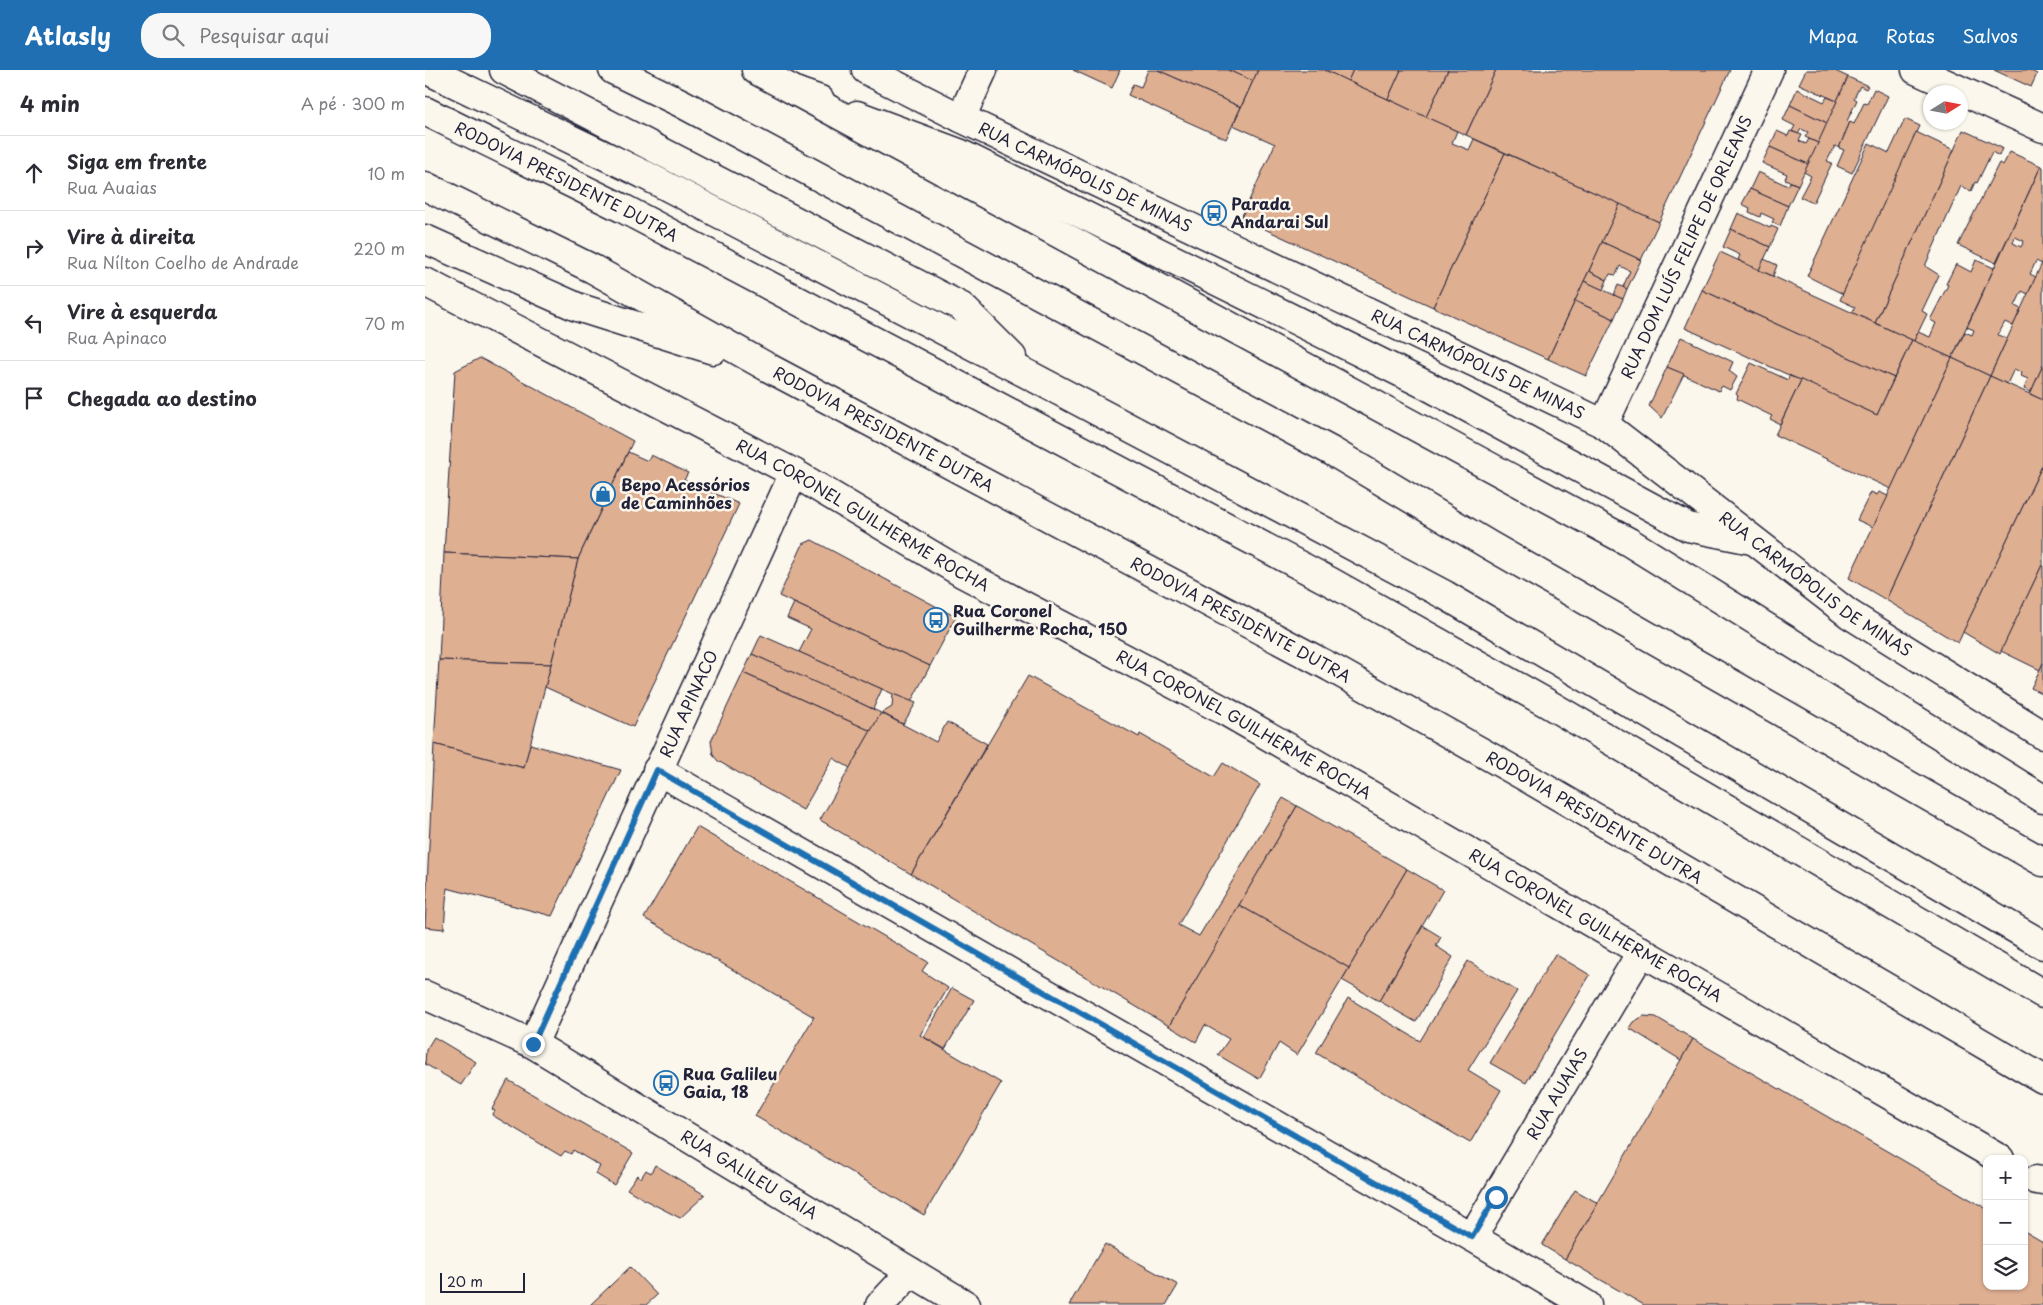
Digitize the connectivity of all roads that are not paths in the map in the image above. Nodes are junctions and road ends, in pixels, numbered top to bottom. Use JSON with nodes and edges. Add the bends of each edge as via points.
{"nodes":[{"id":1,"x":427,"y":70,"type":"edge"},
{"id":2,"x":504,"y":70,"type":"edge"},
{"id":3,"x":613,"y":70,"type":"edge"},
{"id":4,"x":755,"y":70,"type":"edge"},
{"id":5,"x":866,"y":70,"type":"edge"},
{"id":6,"x":983,"y":70,"type":"edge"},
{"id":7,"x":1769,"y":70,"type":"edge"},
{"id":8,"x":1916,"y":70,"type":"edge"},
{"id":9,"x":797,"y":92,"type":"junction"},
{"id":10,"x":425,"y":112,"type":"edge"},
{"id":11,"x":961,"y":118,"type":"junction"},
{"id":12,"x":2043,"y":128,"type":"edge"},
{"id":13,"x":425,"y":186,"type":"edge"},
{"id":14,"x":425,"y":239,"type":"edge"},
{"id":15,"x":427,"y":289,"type":"edge"},
{"id":16,"x":769,"y":368,"type":"junction"},
{"id":17,"x":1031,"y":376,"type":"junction"},
{"id":18,"x":1604,"y":424,"type":"junction"},
{"id":19,"x":794,"y":473,"type":"junction"},
{"id":20,"x":1752,"y":540,"type":"junction"},
{"id":21,"x":2043,"y":735,"type":"edge"},
{"id":22,"x":657,"y":770,"type":"junction"},
{"id":23,"x":2043,"y":799,"type":"edge"},
{"id":24,"x":2043,"y":862,"type":"edge"},
{"id":25,"x":2043,"y":945,"type":"edge"},
{"id":26,"x":1642,"y":951,"type":"junction"},
{"id":27,"x":2043,"y":994,"type":"edge"},
{"id":28,"x":425,"y":995,"type":"edge"},
{"id":29,"x":533,"y":1044,"type":"junction"},
{"id":30,"x":2043,"y":1079,"type":"edge"},
{"id":31,"x":1993,"y":1155,"type":"edge"},
{"id":32,"x":1472,"y":1237,"type":"junction"},
{"id":33,"x":911,"y":1272,"type":"junction"},
{"id":34,"x":880,"y":1305,"type":"edge"},
{"id":35,"x":966,"y":1305,"type":"edge"},
{"id":36,"x":1587,"y":1305,"type":"edge"}],
"edges":[{"from":1,"to":17,"type":"main road","via":[[643,174]]},
{"from":2,"to":17,"type":"main road","via":[[962,307]]},
{"from":3,"to":24,"type":"main road","via":[[689,107],[1333,452],[1489,545]]},
{"from":4,"to":9,"type":"main road"},
{"from":5,"to":11,"type":"main road","name":"RUA CARMÓPOLIS DE MINAS"},
{"from":6,"to":11,"type":"main road"},
{"from":7,"to":18,"type":"main road","name":"RUA DOM LUÍS FELIPE DE ORLEANS"},
{"from":8,"to":12,"type":"main road"},
{"from":9,"to":20,"type":"main road","via":[[959,153],[1427,386],[1689,527]]},
{"from":9,"to":23,"type":"main road","via":[[1629,542]]},
{"from":10,"to":27,"type":"main road","name":"RODOVIA PRESIDENTE DUTRA","via":[[624,208],[1331,582],[1545,702]]},
{"from":11,"to":18,"type":"main road","name":"RUA CARMÓPOLIS DE MINAS"},
{"from":13,"to":16,"type":"main road","name":"RODOVIA PRESIDENTE DUTRA","via":[[593,269]]},
{"from":14,"to":16,"type":"main road","via":[[577,307]]},
{"from":15,"to":19,"type":"main road","name":"RUA CORONEL GUILHERME ROCHA"},
{"from":16,"to":30,"type":"main road","name":"RODOVIA PRESIDENTE DUTRA","via":[[1329,666],[1533,781]]},
{"from":17,"to":25,"type":"main road","via":[[1445,595]]},
{"from":18,"to":20,"type":"main road","name":"RUA CARMÓPOLIS DE MINAS"},
{"from":19,"to":22,"type":"main road","name":"RUA APINACO"},
{"from":19,"to":26,"type":"main road","name":"RUA CORONEL GUILHERME ROCHA","via":[[962,574],[1225,711]]},
{"from":20,"to":21,"type":"main road","name":"RUA CARMÓPOLIS DE MINAS","via":[[1849,614]]},
{"from":22,"to":29,"type":"main road","name":"RUA APINACO"},
{"from":22,"to":32,"type":"main road"},
{"from":26,"to":31,"type":"main road","name":"RUA CORONEL GUILHERME ROCHA"},
{"from":26,"to":32,"type":"main road","name":"RUA AUAIAS"},
{"from":28,"to":29,"type":"main road","name":"RUA GALILEU GAIA"},
{"from":29,"to":33,"type":"main road","name":"RUA GALILEU GAIA"},
{"from":32,"to":36,"type":"main road"},
{"from":33,"to":34,"type":"main road"},
{"from":33,"to":35,"type":"main road","name":"RUA GALILEU GAIA"}]}
